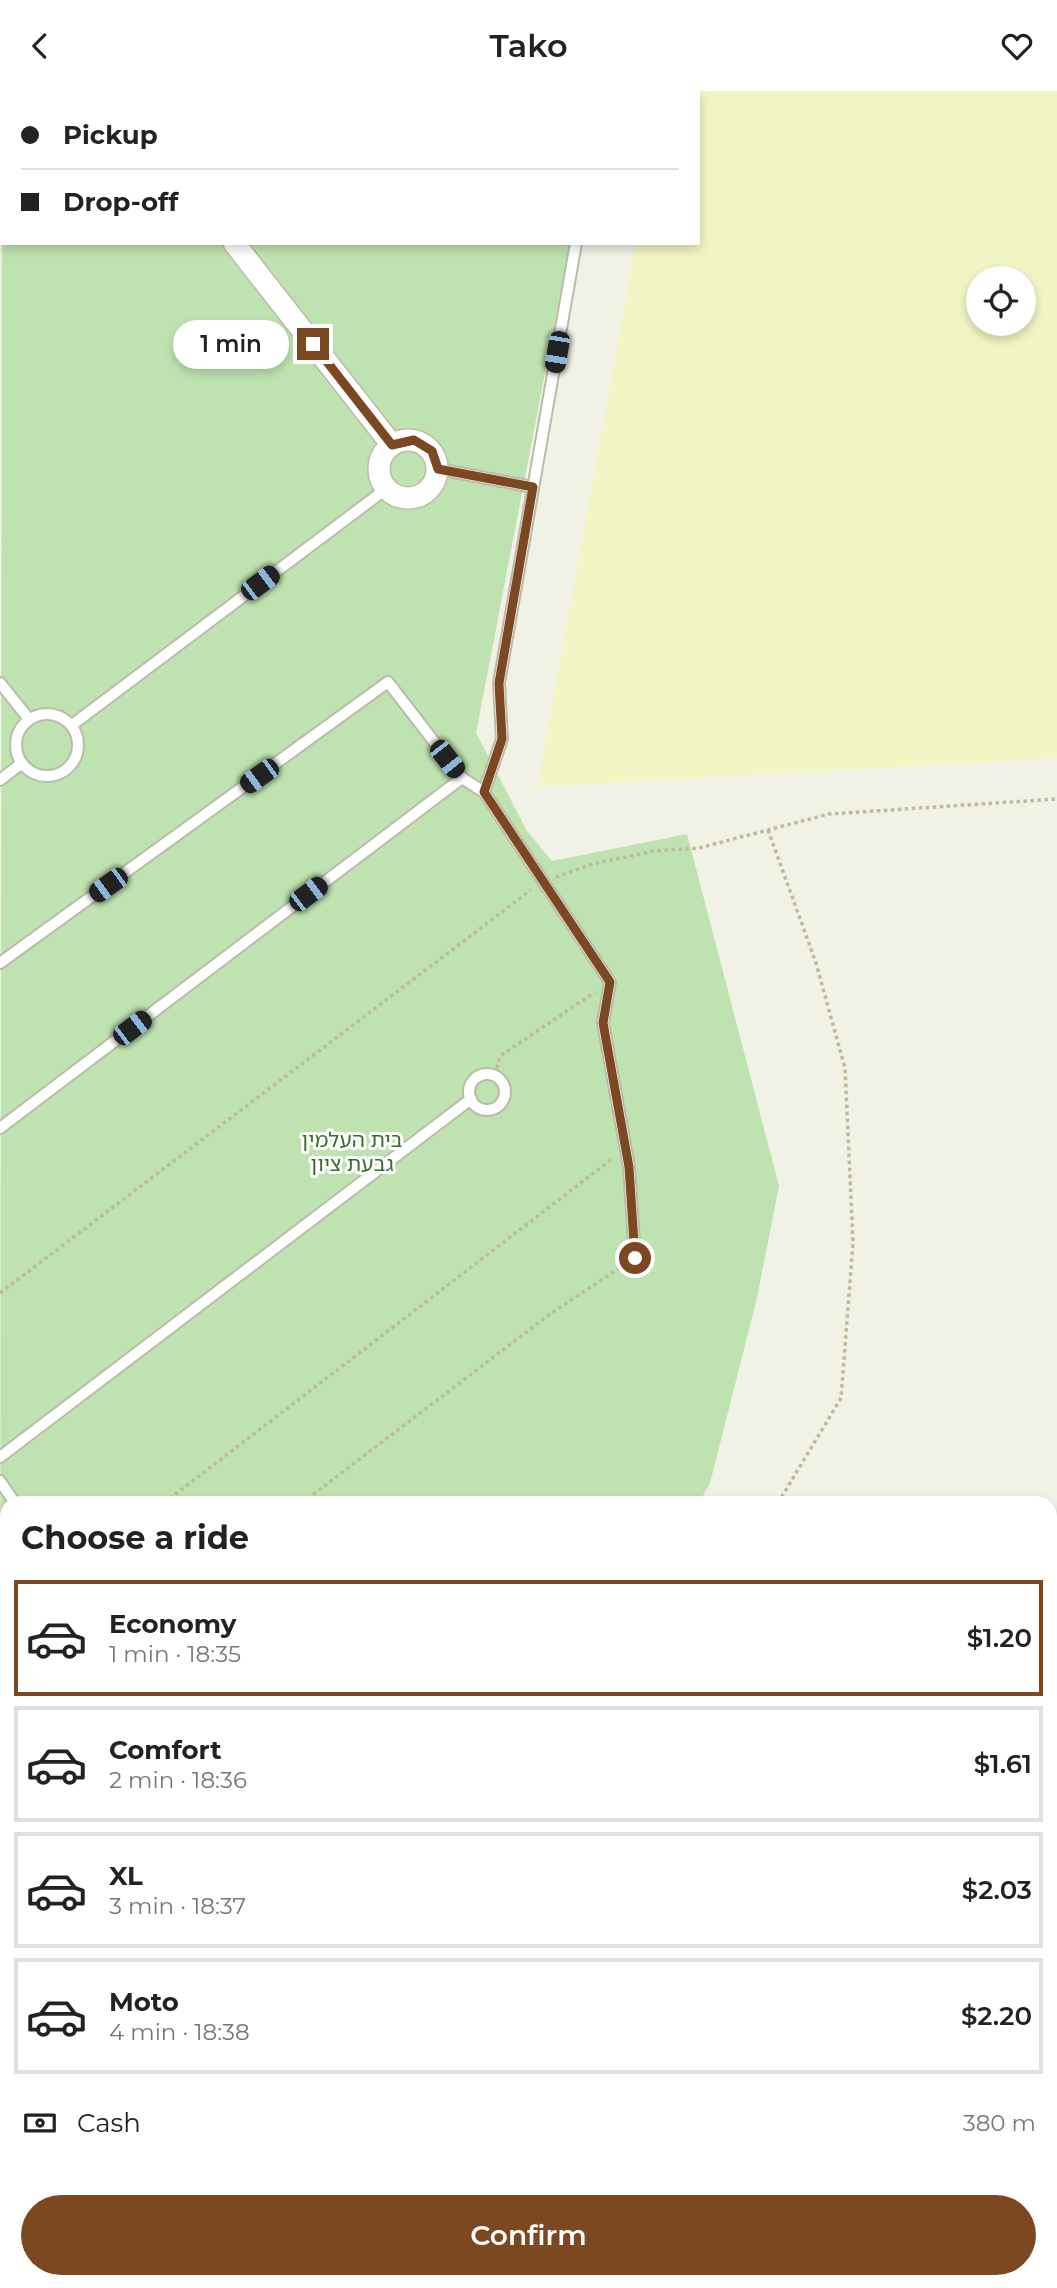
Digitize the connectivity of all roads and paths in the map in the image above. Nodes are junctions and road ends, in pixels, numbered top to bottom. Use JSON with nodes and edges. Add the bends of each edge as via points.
{"nodes":[{"id":1,"x":236,"y":245,"type":"edge"},
{"id":2,"x":576,"y":245,"type":"edge"},
{"id":3,"x":392,"y":445,"type":"junction"},
{"id":4,"x":438,"y":469,"type":"junction"},
{"id":5,"x":533,"y":487,"type":"junction"},
{"id":6,"x":386,"y":489,"type":"junction"},
{"id":7,"x":0,"y":683,"type":"edge"},
{"id":8,"x":29,"y":719,"type":"junction"},
{"id":9,"x":72,"y":725,"type":"junction"},
{"id":10,"x":22,"y":763,"type":"junction"},
{"id":11,"x":462,"y":778,"type":"junction"},
{"id":12,"x":0,"y":780,"type":"edge"},
{"id":13,"x":484,"y":792,"type":"junction"},
{"id":14,"x":1057,"y":799,"type":"edge"},
{"id":15,"x":768,"y":830,"type":"junction"},
{"id":16,"x":541,"y":882,"type":"junction"},
{"id":17,"x":0,"y":963,"type":"edge"},
{"id":18,"x":610,"y":982,"type":"junction"},
{"id":19,"x":495,"y":1075,"type":"junction"},
{"id":20,"x":471,"y":1099,"type":"junction"},
{"id":21,"x":0,"y":1128,"type":"edge"},
{"id":22,"x":626,"y":1148,"type":"junction"},
{"id":23,"x":635,"y":1258,"type":"joint"},
{"id":24,"x":0,"y":1293,"type":"edge"},
{"id":25,"x":0,"y":1457,"type":"edge"},
{"id":26,"x":0,"y":1481,"type":"edge"},
{"id":27,"x":10,"y":1496,"type":"edge"},
{"id":28,"x":173,"y":1496,"type":"edge"},
{"id":29,"x":311,"y":1496,"type":"edge"},
{"id":30,"x":782,"y":1496,"type":"edge"}],
"edges":[{"from":1,"to":3,"type":"street"},
{"from":2,"to":5,"type":"lane"},
{"from":3,"to":4,"type":"street","via":[[403,440],[424,444],[432,451]]},
{"from":3,"to":6,"type":"street","via":[[380,461],[379,475]]},
{"from":4,"to":5,"type":"lane"},
{"from":4,"to":6,"type":"street","via":[[432,487],[416,498],[403,499]]},
{"from":5,"to":13,"type":"lane","via":[[499,683],[502,739]]},
{"from":6,"to":9,"type":"lane"},
{"from":7,"to":8,"type":"lane"},
{"from":8,"to":9,"type":"lane","via":[[47,713]]},
{"from":8,"to":10,"type":"lane","via":[[16,740]]},
{"from":9,"to":10,"type":"lane","via":[[79,743],[66,770],[38,775]]},
{"from":10,"to":12,"type":"lane"},
{"from":11,"to":13,"type":"lane"},
{"from":11,"to":17,"type":"lane","via":[[388,682]]},
{"from":11,"to":21,"type":"lane"},
{"from":13,"to":16,"type":"lane"},
{"from":14,"to":15,"type":"path","via":[[829,814]]},
{"from":15,"to":16,"type":"path","via":[[699,848],[654,851],[593,864]]},
{"from":15,"to":30,"type":"path","via":[[816,963],[845,1068],[853,1243],[841,1398]]},
{"from":16,"to":18,"type":"lane"},
{"from":16,"to":24,"type":"path"},
{"from":18,"to":19,"type":"path","via":[[499,1056]]},
{"from":18,"to":22,"type":"lane","via":[[603,1023]]},
{"from":19,"to":20,"type":"lane","via":[[483,1074],[473,1081]]},
{"from":19,"to":20,"type":"lane","via":[[505,1089],[500,1104],[485,1109]]},
{"from":20,"to":25,"type":"lane"},
{"from":22,"to":23,"type":"lane"},
{"from":22,"to":28,"type":"path"},
{"from":23,"to":29,"type":"path","via":[[550,1314]]},
{"from":26,"to":27,"type":"lane"}]}
